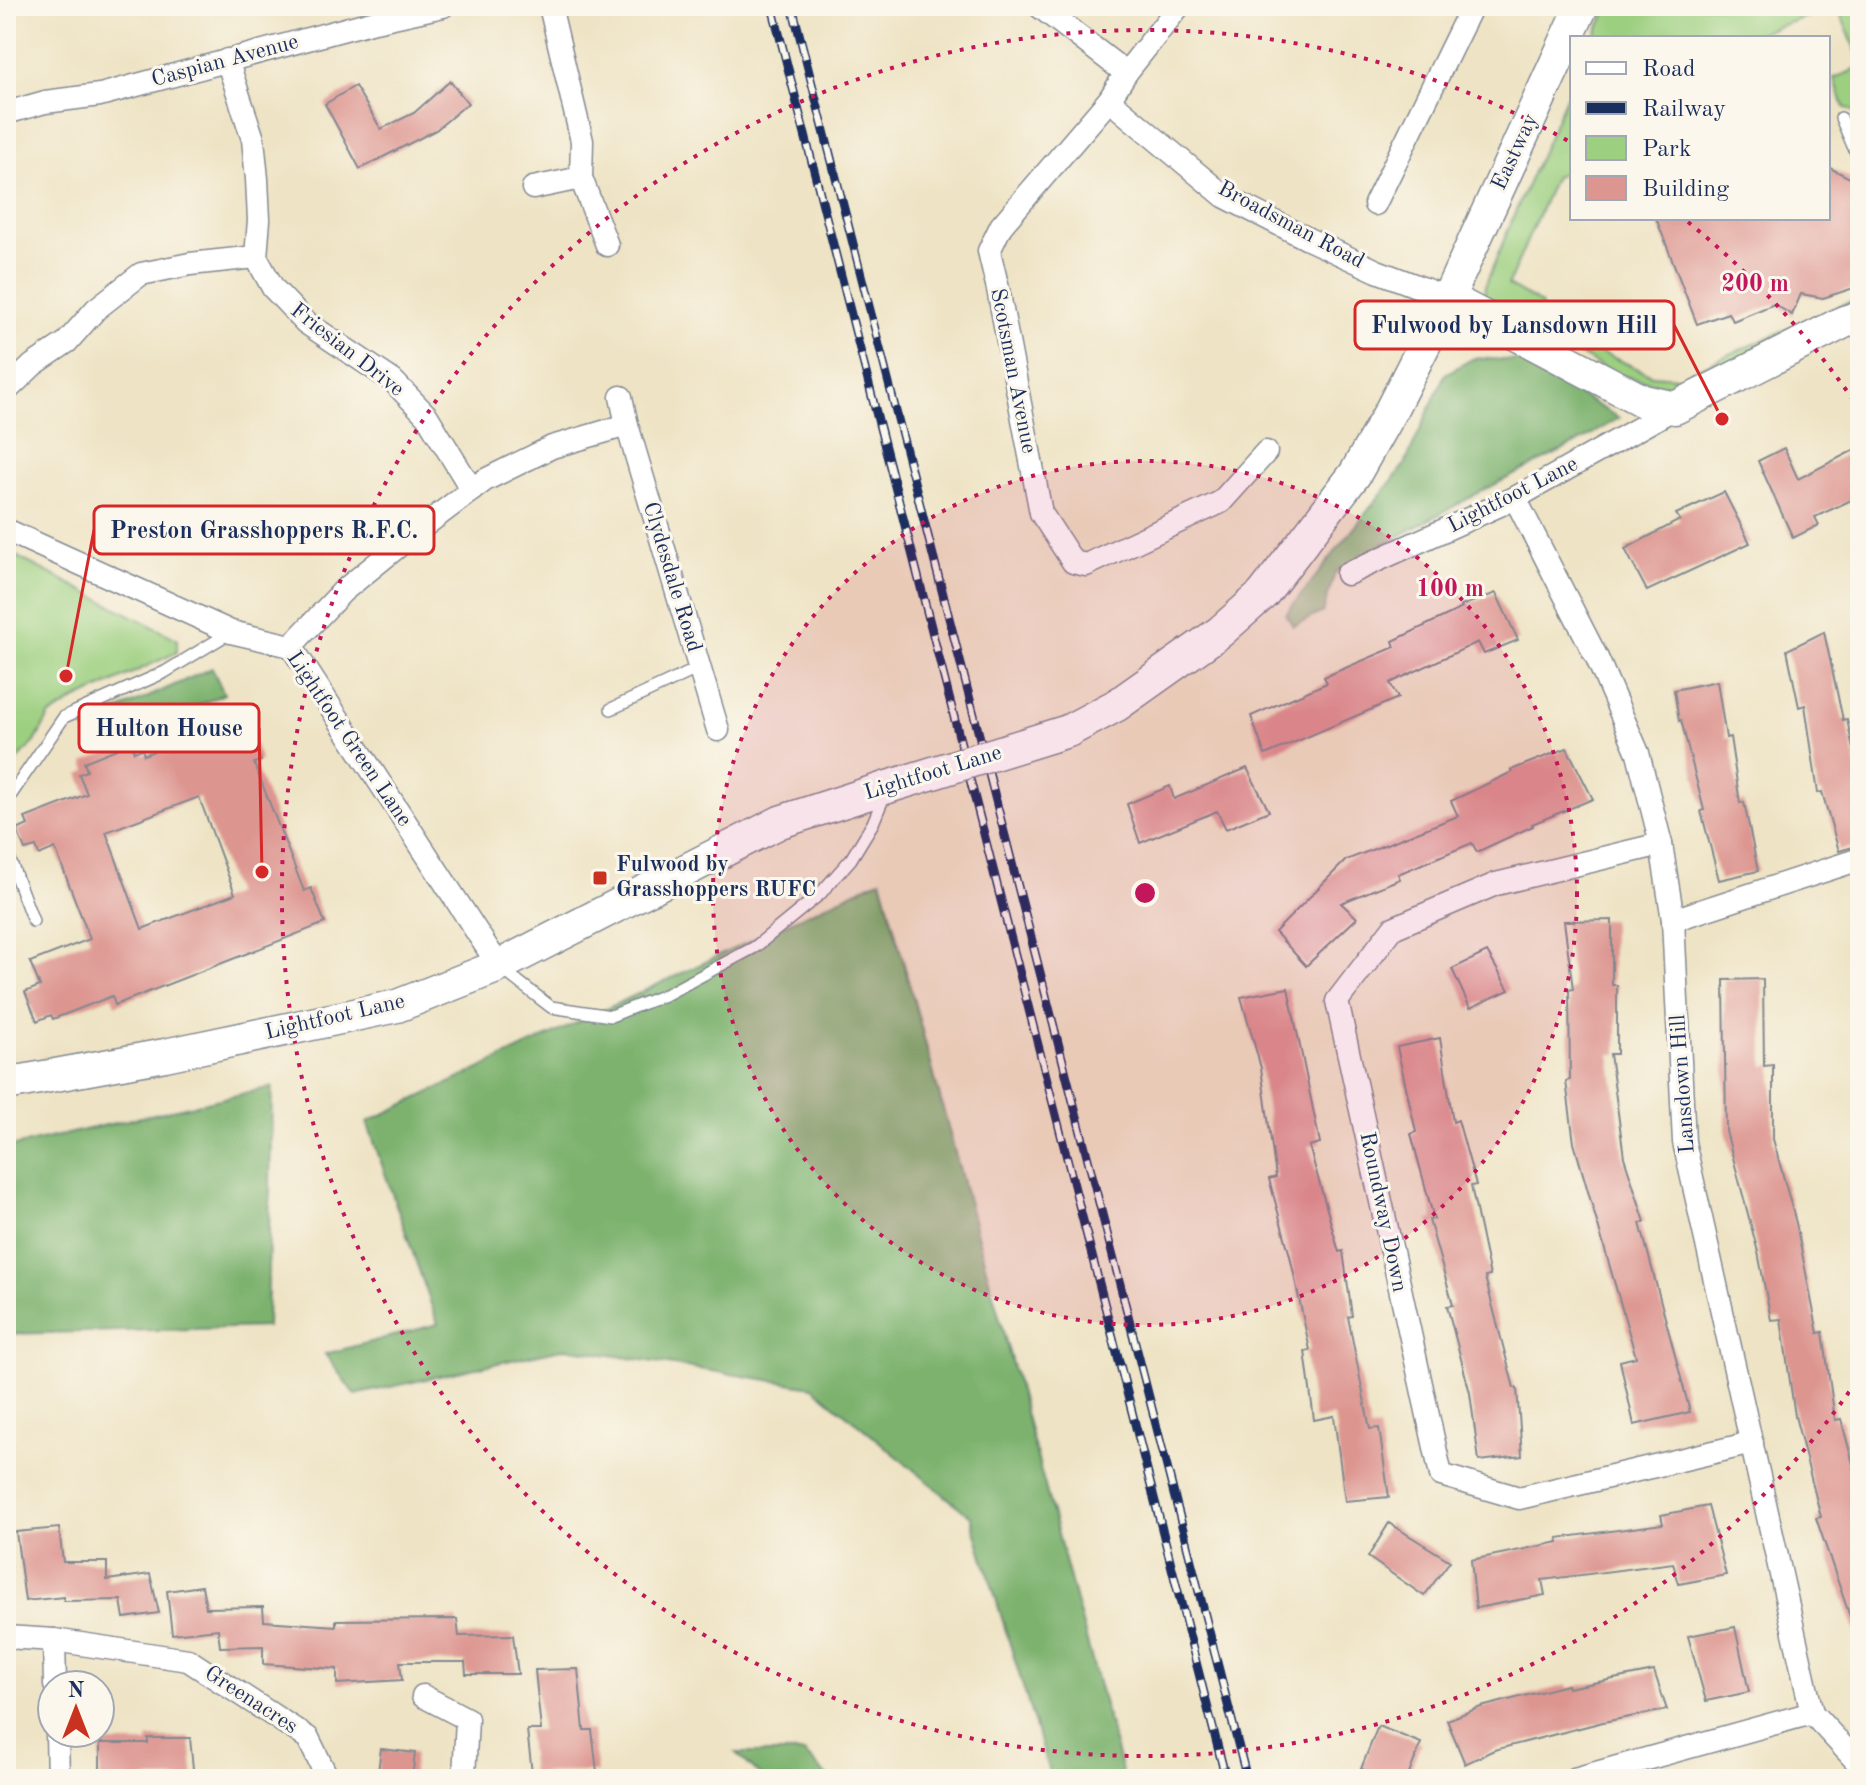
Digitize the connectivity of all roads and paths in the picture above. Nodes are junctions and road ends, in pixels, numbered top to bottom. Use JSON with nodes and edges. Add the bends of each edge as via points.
{"nodes":[{"id":1,"x":443,"y":6,"type":"edge"},
{"id":2,"x":550,"y":6,"type":"edge"},
{"id":3,"x":1039,"y":6,"type":"edge"},
{"id":4,"x":1179,"y":6,"type":"edge"},
{"id":5,"x":1472,"y":6,"type":"edge"},
{"id":6,"x":1582,"y":6,"type":"edge"},
{"id":7,"x":227,"y":60,"type":"junction"},
{"id":8,"x":1126,"y":73,"type":"junction"},
{"id":9,"x":1109,"y":100,"type":"junction"},
{"id":10,"x":6,"y":113,"type":"edge"},
{"id":11,"x":1841,"y":118,"type":"dead end"},
{"id":12,"x":1860,"y":162,"type":"edge"},
{"id":13,"x":581,"y":178,"type":"junction"},
{"id":14,"x":533,"y":188,"type":"dead end"},
{"id":15,"x":1375,"y":204,"type":"dead end"},
{"id":16,"x":607,"y":245,"type":"dead end"},
{"id":17,"x":256,"y":257,"type":"junction"},
{"id":18,"x":1448,"y":298,"type":"junction"},
{"id":19,"x":1860,"y":317,"type":"edge"},
{"id":20,"x":6,"y":391,"type":"edge"},
{"id":21,"x":621,"y":397,"type":"dead end"},
{"id":22,"x":1675,"y":408,"type":"junction"},
{"id":23,"x":627,"y":425,"type":"junction"},
{"id":24,"x":1266,"y":452,"type":"dead end"},
{"id":25,"x":472,"y":490,"type":"junction"},
{"id":26,"x":1515,"y":498,"type":"junction"},
{"id":27,"x":6,"y":530,"type":"edge"},
{"id":28,"x":1347,"y":574,"type":"dead end"},
{"id":29,"x":231,"y":632,"type":"junction"},
{"id":30,"x":291,"y":646,"type":"junction"},
{"id":31,"x":699,"y":668,"type":"junction"},
{"id":32,"x":611,"y":709,"type":"dead end"},
{"id":33,"x":718,"y":730,"type":"dead end"},
{"id":34,"x":888,"y":787,"type":"junction"},
{"id":35,"x":6,"y":802,"type":"edge"},
{"id":36,"x":1661,"y":844,"type":"junction"},
{"id":37,"x":6,"y":850,"type":"edge"},
{"id":38,"x":1860,"y":859,"type":"edge"},
{"id":39,"x":1673,"y":920,"type":"junction"},
{"id":40,"x":33,"y":921,"type":"dead end"},
{"id":41,"x":499,"y":966,"type":"junction"},
{"id":42,"x":6,"y":1084,"type":"edge"},
{"id":43,"x":1752,"y":1443,"type":"junction"},
{"id":44,"x":6,"y":1637,"type":"edge"},
{"id":45,"x":54,"y":1640,"type":"junction"},
{"id":46,"x":55,"y":1669,"type":"edge"},
{"id":47,"x":423,"y":1696,"type":"dead end"},
{"id":48,"x":1812,"y":1713,"type":"junction"},
{"id":49,"x":57,"y":1749,"type":"edge"},
{"id":50,"x":1860,"y":1765,"type":"edge"},
{"id":51,"x":58,"y":1779,"type":"edge"},
{"id":52,"x":328,"y":1779,"type":"edge"},
{"id":53,"x":462,"y":1779,"type":"edge"},
{"id":54,"x":1574,"y":1779,"type":"edge"}],
"edges":[{"from":1,"to":7,"type":"street","name":"Caspian Avenue"},
{"from":2,"to":13,"type":"street","via":[[582,141]]},
{"from":3,"to":8,"type":"street"},
{"from":4,"to":8,"type":"street","name":"Scotsman Avenue"},
{"from":5,"to":15,"type":"street"},
{"from":6,"to":18,"type":"main road","name":"Eastway"},
{"from":7,"to":10,"type":"street","name":"Caspian Avenue","via":[[100,95]]},
{"from":7,"to":17,"type":"street","via":[[253,139]]},
{"from":8,"to":9,"type":"street","name":"Scotsman Avenue"},
{"from":9,"to":18,"type":"street","name":"Broadsman Road","via":[[1224,196],[1377,271]]},
{"from":9,"to":24,"type":"street","name":"Scotsman Avenue","via":[[1001,226],[989,251],[1041,513],[1073,562],[1086,565],[1221,502]]},
{"from":11,"to":12,"type":"lane"},
{"from":13,"to":14,"type":"street"},
{"from":13,"to":16,"type":"street"},
{"from":17,"to":20,"type":"street","via":[[141,274]]},
{"from":17,"to":25,"type":"street","name":"Friesian Drive","via":[[273,288],[305,322],[393,381],[427,416]]},
{"from":18,"to":22,"type":"main road","via":[[1643,401]]},
{"from":18,"to":34,"type":"main road","name":"Lightfoot Lane","bridge":true,"via":[[1355,474],[1263,594],[1220,632],[1117,705],[1068,731]]},
{"from":19,"to":22,"type":"main road","name":"Lightfoot Lane"},
{"from":21,"to":23,"type":"street","name":"Clydesdale Road"},
{"from":22,"to":26,"type":"street","name":"Lightfoot Lane"},
{"from":23,"to":25,"type":"street","via":[[552,447]]},
{"from":23,"to":31,"type":"street","name":"Clydesdale Road"},
{"from":25,"to":30,"type":"street","via":[[343,591]]},
{"from":26,"to":28,"type":"street","name":"Lightfoot Lane"},
{"from":26,"to":36,"type":"street","name":"Lansdown Hill","via":[[1597,658],[1638,753]]},
{"from":27,"to":29,"type":"street","name":"Lightfoot Green Lane"},
{"from":29,"to":30,"type":"street","name":"Lightfoot Green Lane"},
{"from":29,"to":35,"type":"lane","via":[[165,672],[64,717]]},
{"from":30,"to":41,"type":"street","name":"Lightfoot Green Lane"},
{"from":31,"to":32,"type":"lane"},
{"from":31,"to":33,"type":"street","name":"Clydesdale Road"},
{"from":34,"to":41,"type":"main road","name":"Lightfoot Lane","via":[[780,822]]},
{"from":34,"to":41,"type":"lane","via":[[851,859],[820,894],[755,947],[667,994],[611,1016],[551,1007]]},
{"from":36,"to":39,"type":"street","name":"Lansdown Hill"},
{"from":36,"to":43,"type":"street","name":"Roundway Down","via":[[1496,884],[1393,928],[1337,1001],[1441,1475],[1519,1498]]},
{"from":37,"to":40,"type":"lane"},
{"from":38,"to":39,"type":"street"},
{"from":39,"to":43,"type":"street","name":"Lansdown Hill","via":[[1684,1142]]},
{"from":41,"to":42,"type":"main road","name":"Lightfoot Lane","via":[[397,1006]]},
{"from":43,"to":48,"type":"street","name":"Lansdown Hill"},
{"from":44,"to":45,"type":"street","name":"Greenacres"},
{"from":45,"to":46,"type":"street"},
{"from":45,"to":52,"type":"street","name":"Greenacres","via":[[188,1660],[308,1738]]},
{"from":47,"to":53,"type":"street","via":[[467,1719]]},
{"from":48,"to":50,"type":"street"},
{"from":48,"to":54,"type":"street"},
{"from":49,"to":51,"type":"street"}]}
